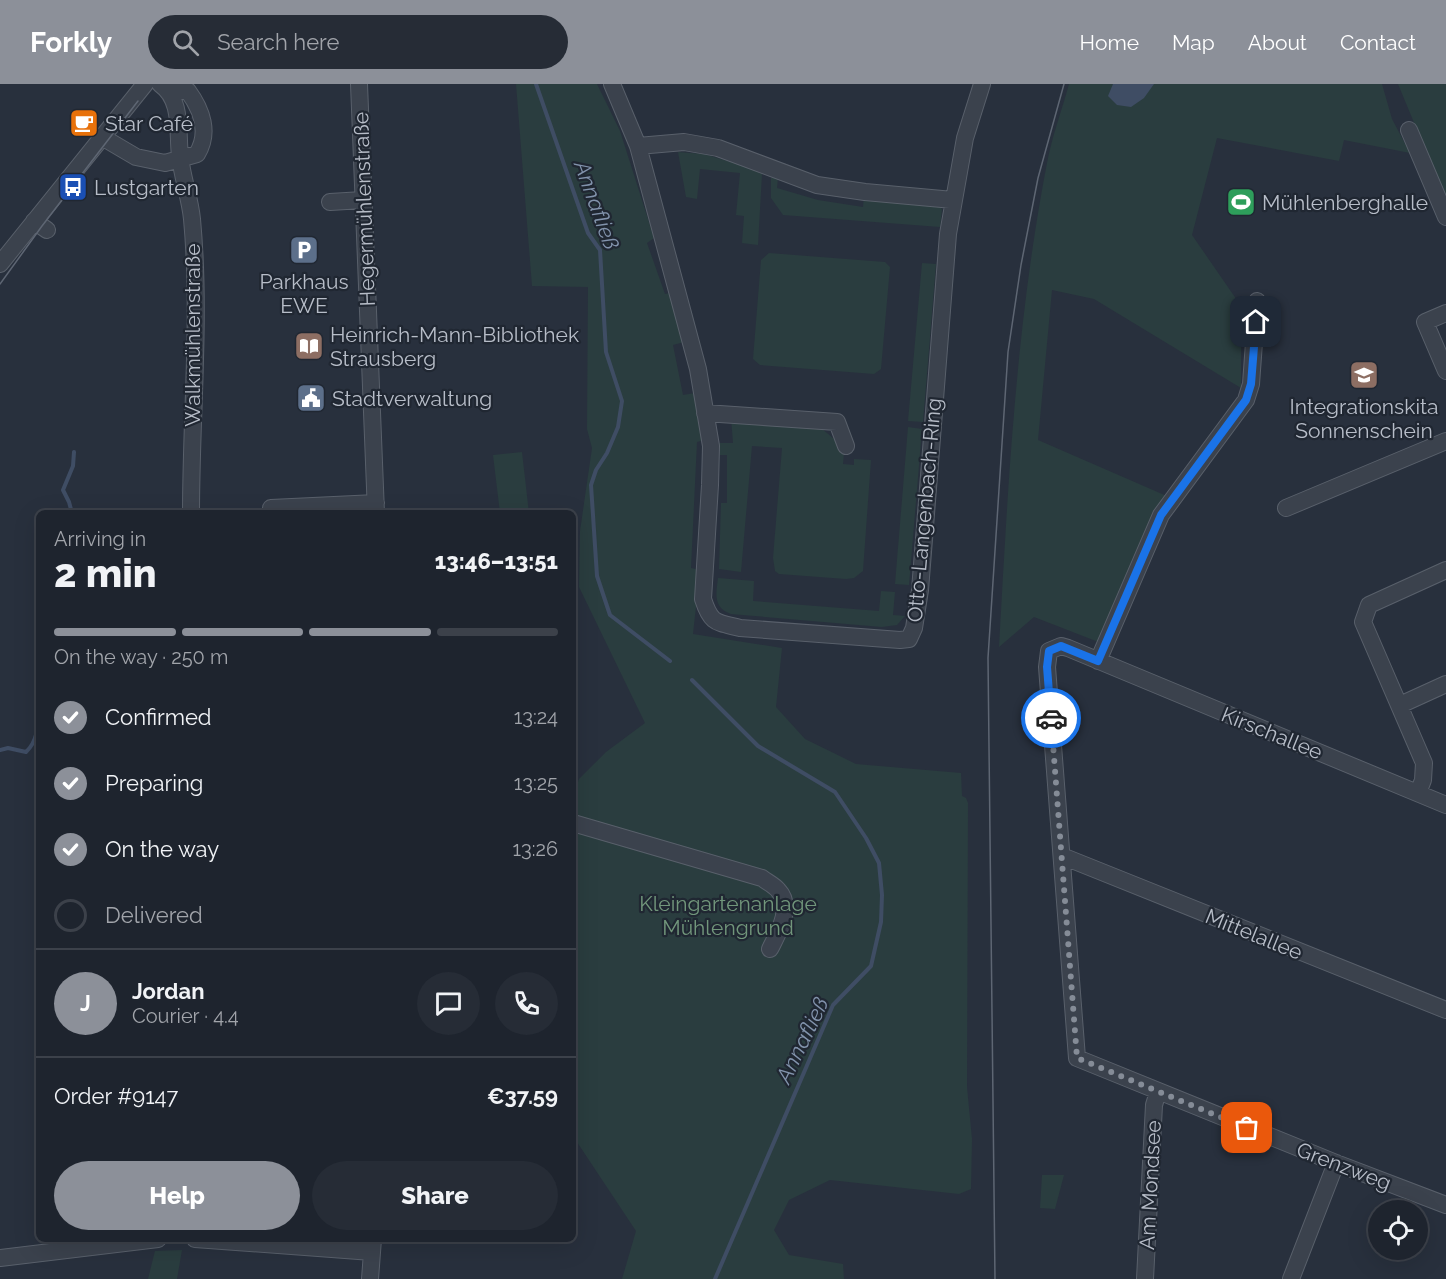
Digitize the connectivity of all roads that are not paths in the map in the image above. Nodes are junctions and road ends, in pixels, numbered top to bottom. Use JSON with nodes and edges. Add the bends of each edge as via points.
{"nodes":[{"id":1,"x":145,"y":84,"type":"edge"},
{"id":2,"x":359,"y":84,"type":"edge"},
{"id":3,"x":612,"y":84,"type":"edge"},
{"id":4,"x":982,"y":84,"type":"edge"},
{"id":5,"x":164,"y":86,"type":"edge"},
{"id":6,"x":1409,"y":130,"type":"dead end"},
{"id":7,"x":102,"y":137,"type":"junction"},
{"id":8,"x":638,"y":146,"type":"junction"},
{"id":9,"x":180,"y":159,"type":"junction"},
{"id":10,"x":363,"y":195,"type":"junction"},
{"id":11,"x":330,"y":197,"type":"dead end"},
{"id":12,"x":953,"y":200,"type":"junction"},
{"id":13,"x":1446,"y":218,"type":"edge"},
{"id":14,"x":0,"y":264,"type":"edge"},
{"id":15,"x":1257,"y":301,"type":"dead end"},
{"id":16,"x":1446,"y":313,"type":"edge"},
{"id":17,"x":1446,"y":371,"type":"edge"},
{"id":18,"x":705,"y":413,"type":"junction"},
{"id":19,"x":1446,"y":441,"type":"edge"},
{"id":20,"x":846,"y":446,"type":"dead end"},
{"id":21,"x":271,"y":508,"type":"dead end"},
{"id":22,"x":376,"y":508,"type":"edge"},
{"id":23,"x":1286,"y":508,"type":"dead end"},
{"id":24,"x":191,"y":510,"type":"edge"},
{"id":25,"x":1446,"y":570,"type":"edge"},
{"id":26,"x":1098,"y":661,"type":"junction"},
{"id":27,"x":1446,"y":684,"type":"edge"},
{"id":28,"x":1400,"y":705,"type":"junction"},
{"id":29,"x":1418,"y":793,"type":"junction"},
{"id":30,"x":1446,"y":805,"type":"edge"},
{"id":31,"x":576,"y":824,"type":"edge"},
{"id":32,"x":1062,"y":856,"type":"junction"},
{"id":33,"x":770,"y":949,"type":"dead end"},
{"id":34,"x":1446,"y":1010,"type":"edge"},
{"id":35,"x":1158,"y":1092,"type":"junction"},
{"id":36,"x":1336,"y":1163,"type":"junction"},
{"id":37,"x":1446,"y":1205,"type":"edge"},
{"id":38,"x":133,"y":1242,"type":"edge"},
{"id":39,"x":284,"y":1242,"type":"edge"},
{"id":40,"x":372,"y":1245,"type":"edge"},
{"id":41,"x":0,"y":1258,"type":"edge"},
{"id":42,"x":370,"y":1279,"type":"edge"},
{"id":43,"x":1145,"y":1279,"type":"edge"},
{"id":44,"x":1291,"y":1279,"type":"edge"}],
"edges":[{"from":1,"to":7,"type":"street"},
{"from":2,"to":10,"type":"street","name":"Hegermühlenstraße"},
{"from":3,"to":8,"type":"street","name":"Otto-Langenbach-Ring"},
{"from":4,"to":12,"type":"street","via":[[965,138]]},
{"from":5,"to":9,"type":"street","name":"Walkmühlenstraße","via":[[176,109]]},
{"from":5,"to":9,"type":"street","via":[[188,91],[199,105],[203,122],[203,144],[197,154]]},
{"from":6,"to":13,"type":"street"},
{"from":7,"to":9,"type":"street","via":[[136,157],[165,163]]},
{"from":7,"to":14,"type":"street","via":[[40,225]]},
{"from":8,"to":12,"type":"street","via":[[684,142],[718,148],[817,185]]},
{"from":8,"to":18,"type":"street","name":"Otto-Langenbach-Ring","via":[[698,369]]},
{"from":9,"to":24,"type":"street","name":"Walkmühlenstraße","via":[[193,239]]},
{"from":10,"to":11,"type":"street"},
{"from":10,"to":22,"type":"street","name":"Hegermühlenstraße"},
{"from":12,"to":18,"type":"street","name":"Otto-Langenbach-Ring","via":[[920,590],[909,639],[740,628],[708,616],[703,599],[711,446]]},
{"from":15,"to":26,"type":"street","via":[[1251,384],[1246,400],[1161,515]]},
{"from":16,"to":17,"type":"street","via":[[1425,322]]},
{"from":18,"to":20,"type":"street","via":[[837,422]]},
{"from":19,"to":23,"type":"street"},
{"from":21,"to":22,"type":"street"},
{"from":25,"to":28,"type":"street","via":[[1369,605],[1363,622]]},
{"from":26,"to":29,"type":"street","name":"Kirschallee"},
{"from":26,"to":32,"type":"street","name":"Kirschallee","via":[[1061,646],[1049,651],[1047,667]]},
{"from":27,"to":28,"type":"street"},
{"from":28,"to":29,"type":"street","via":[[1424,763]]},
{"from":29,"to":30,"type":"street","name":"Kirschallee"},
{"from":31,"to":33,"type":"street","via":[[762,878],[780,891],[784,903],[784,919]]},
{"from":32,"to":34,"type":"street","name":"Mittelallee"},
{"from":32,"to":35,"type":"street","name":"Grenzweg","via":[[1077,1058]]},
{"from":35,"to":36,"type":"street","name":"Grenzweg"},
{"from":35,"to":43,"type":"street","name":"Am Mondsee","via":[[1154,1105]]},
{"from":36,"to":37,"type":"street","name":"Grenzweg"},
{"from":36,"to":44,"type":"street"},
{"from":38,"to":41,"type":"street"},
{"from":39,"to":40,"type":"street"},
{"from":40,"to":42,"type":"street"}]}
